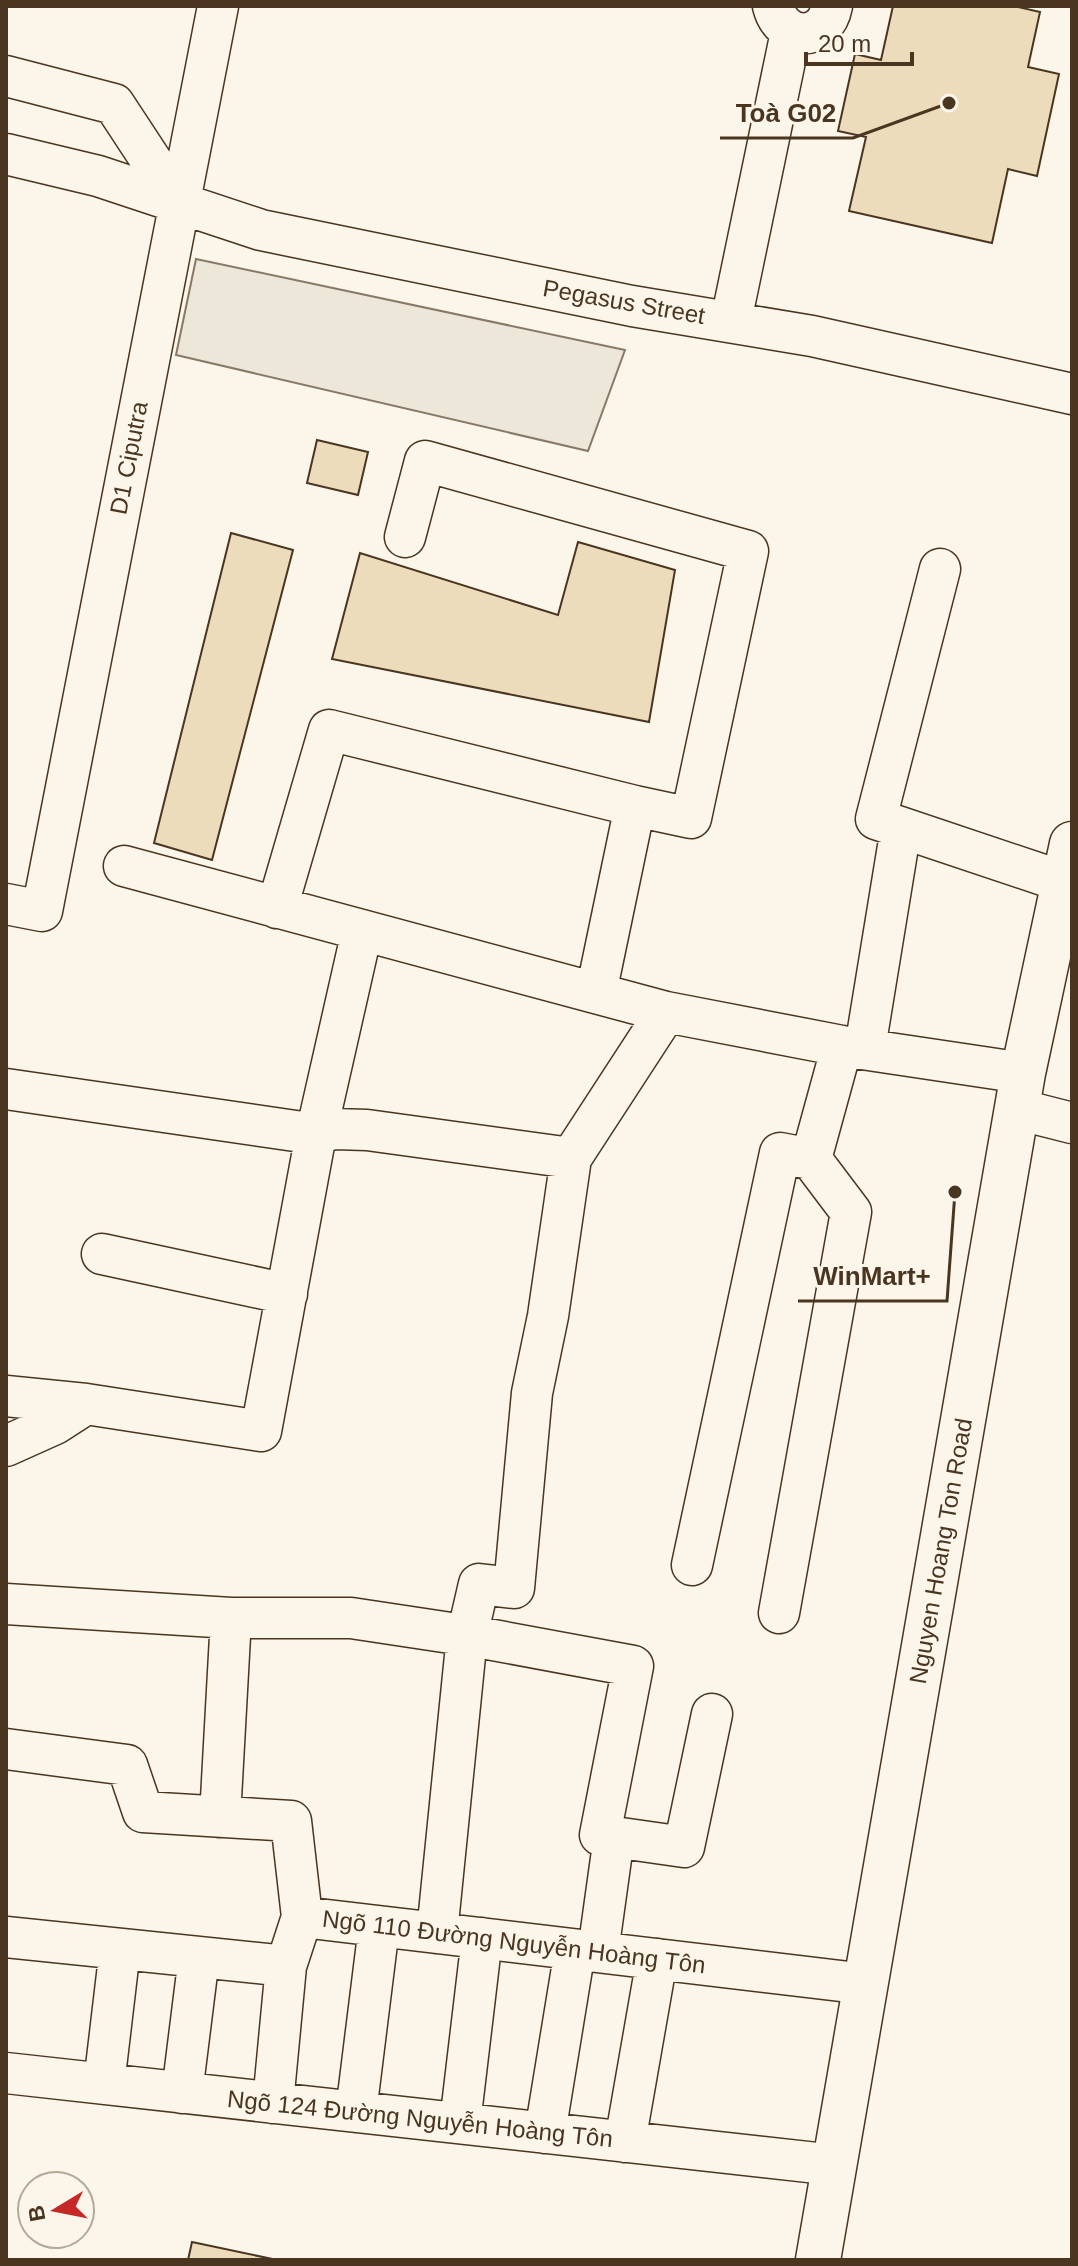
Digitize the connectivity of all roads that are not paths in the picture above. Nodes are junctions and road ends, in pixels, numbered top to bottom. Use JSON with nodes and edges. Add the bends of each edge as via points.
{"nodes":[{"id":1,"x":218,"y":6,"type":"edge"},
{"id":2,"x":832,"y":6,"type":"edge"},
{"id":3,"x":771,"y":14,"type":"edge"},
{"id":4,"x":6,"y":76,"type":"edge"},
{"id":5,"x":6,"y":154,"type":"edge"},
{"id":6,"x":179,"y":203,"type":"junction"},
{"id":7,"x":731,"y":321,"type":"junction"},
{"id":8,"x":1072,"y":394,"type":"edge"},
{"id":9,"x":405,"y":537,"type":"dead end"},
{"id":10,"x":940,"y":569,"type":"dead end"},
{"id":11,"x":635,"y":806,"type":"junction"},
{"id":12,"x":901,"y":828,"type":"junction"},
{"id":13,"x":1068,"y":863,"type":"edge"},
{"id":14,"x":124,"y":866,"type":"dead end"},
{"id":15,"x":24,"y":907,"type":"edge"},
{"id":16,"x":277,"y":908,"type":"junction"},
{"id":17,"x":362,"y":931,"type":"junction"},
{"id":18,"x":596,"y":993,"type":"junction"},
{"id":19,"x":666,"y":1012,"type":"junction"},
{"id":20,"x":854,"y":1047,"type":"junction"},
{"id":21,"x":6,"y":1089,"type":"edge"},
{"id":22,"x":1020,"y":1091,"type":"junction"},
{"id":23,"x":1072,"y":1123,"type":"edge"},
{"id":24,"x":316,"y":1134,"type":"junction"},
{"id":25,"x":571,"y":1158,"type":"junction"},
{"id":26,"x":811,"y":1159,"type":"junction"},
{"id":27,"x":102,"y":1254,"type":"dead end"},
{"id":28,"x":287,"y":1294,"type":"junction"},
{"id":29,"x":6,"y":1396,"type":"edge"},
{"id":30,"x":86,"y":1404,"type":"junction"},
{"id":31,"x":6,"y":1446,"type":"edge"},
{"id":32,"x":692,"y":1565,"type":"dead end"},
{"id":33,"x":6,"y":1604,"type":"edge"},
{"id":34,"x":779,"y":1613,"type":"dead end"},
{"id":35,"x":231,"y":1618,"type":"junction"},
{"id":36,"x":467,"y":1636,"type":"junction"},
{"id":37,"x":712,"y":1714,"type":"dead end"},
{"id":38,"x":6,"y":1749,"type":"edge"},
{"id":39,"x":220,"y":1817,"type":"junction"},
{"id":40,"x":614,"y":1837,"type":"junction"},
{"id":41,"x":302,"y":1917,"type":"junction"},
{"id":42,"x":379,"y":1927,"type":"junction"},
{"id":43,"x":437,"y":1933,"type":"junction"},
{"id":44,"x":6,"y":1937,"type":"edge"},
{"id":45,"x":482,"y":1938,"type":"junction"},
{"id":46,"x":120,"y":1949,"type":"junction"},
{"id":47,"x":586,"y":1951,"type":"junction"},
{"id":48,"x":199,"y":1957,"type":"junction"},
{"id":49,"x":657,"y":1959,"type":"junction"},
{"id":50,"x":286,"y":1966,"type":"junction"},
{"id":51,"x":866,"y":1984,"type":"junction"},
{"id":52,"x":6,"y":2073,"type":"edge"},
{"id":53,"x":104,"y":2084,"type":"junction"},
{"id":54,"x":182,"y":2093,"type":"junction"},
{"id":55,"x":273,"y":2103,"type":"junction"},
{"id":56,"x":356,"y":2112,"type":"junction"},
{"id":57,"x":460,"y":2123,"type":"junction"},
{"id":58,"x":545,"y":2133,"type":"junction"},
{"id":59,"x":625,"y":2142,"type":"junction"},
{"id":60,"x":835,"y":2165,"type":"junction"},
{"id":61,"x":818,"y":2260,"type":"edge"}],
"edges":[{"from":1,"to":6,"type":"street","name":"D1 Ciputra"},
{"from":2,"to":3,"type":"street","via":[[818,29],[800,34]]},
{"from":3,"to":7,"type":"street"},
{"from":4,"to":6,"type":"street","via":[[114,104]]},
{"from":5,"to":6,"type":"street","name":"Pegasus Street"},
{"from":6,"to":7,"type":"street","name":"Pegasus Street","via":[[261,230],[632,306]]},
{"from":6,"to":15,"type":"street","name":"D1 Ciputra"},
{"from":7,"to":8,"type":"street","name":"Pegasus Street"},
{"from":9,"to":11,"type":"street","via":[[425,461],[748,551],[691,818]]},
{"from":10,"to":12,"type":"street","via":[[876,819]]},
{"from":11,"to":16,"type":"street","via":[[329,730]]},
{"from":11,"to":18,"type":"street"},
{"from":12,"to":13,"type":"street"},
{"from":12,"to":20,"type":"street"},
{"from":13,"to":22,"type":"main road","name":"Nguyen Hoang Ton Road"},
{"from":14,"to":16,"type":"street"},
{"from":16,"to":17,"type":"street"},
{"from":17,"to":18,"type":"street"},
{"from":17,"to":24,"type":"street"},
{"from":18,"to":19,"type":"street"},
{"from":19,"to":20,"type":"street"},
{"from":19,"to":25,"type":"street"},
{"from":20,"to":22,"type":"street"},
{"from":20,"to":26,"type":"street"},
{"from":21,"to":24,"type":"street"},
{"from":22,"to":23,"type":"street"},
{"from":22,"to":51,"type":"main road","name":"Nguyen Hoang Ton Road"},
{"from":24,"to":25,"type":"street","via":[[367,1130]]},
{"from":24,"to":28,"type":"street"},
{"from":25,"to":36,"type":"street","via":[[532,1393],[514,1588],[479,1584]]},
{"from":26,"to":32,"type":"street","via":[[780,1153]]},
{"from":26,"to":34,"type":"street","via":[[851,1212]]},
{"from":27,"to":28,"type":"street"},
{"from":28,"to":30,"type":"street","via":[[261,1431]]},
{"from":29,"to":30,"type":"street"},
{"from":30,"to":31,"type":"street"},
{"from":33,"to":35,"type":"street"},
{"from":35,"to":36,"type":"street","via":[[351,1618]]},
{"from":35,"to":39,"type":"street"},
{"from":36,"to":40,"type":"street","via":[[633,1666],[600,1835]]},
{"from":36,"to":43,"type":"street"},
{"from":37,"to":40,"type":"street","via":[[684,1847]]},
{"from":38,"to":39,"type":"street","via":[[127,1765],[143,1812]]},
{"from":39,"to":41,"type":"street","via":[[291,1821]]},
{"from":40,"to":47,"type":"street"},
{"from":41,"to":42,"type":"street","name":"Ngõ 110 Đường Nguyễn Hoàng Tôn"},
{"from":41,"to":50,"type":"street","name":"Ngõ 110 Đường Nguyễn Hoàng Tôn"},
{"from":42,"to":43,"type":"street","name":"Ngõ 110 Đường Nguyễn Hoàng Tôn"},
{"from":42,"to":56,"type":"street"},
{"from":43,"to":45,"type":"street","name":"Ngõ 110 Đường Nguyễn Hoàng Tôn"},
{"from":44,"to":46,"type":"street"},
{"from":45,"to":47,"type":"street","name":"Ngõ 110 Đường Nguyễn Hoàng Tôn"},
{"from":45,"to":57,"type":"street"},
{"from":46,"to":48,"type":"street"},
{"from":46,"to":53,"type":"street"},
{"from":47,"to":49,"type":"street","name":"Ngõ 110 Đường Nguyễn Hoàng Tôn"},
{"from":47,"to":58,"type":"street"},
{"from":48,"to":50,"type":"street"},
{"from":48,"to":54,"type":"street"},
{"from":49,"to":51,"type":"street","name":"Ngõ 110 Đường Nguyễn Hoàng Tôn"},
{"from":49,"to":59,"type":"street"},
{"from":50,"to":55,"type":"street","name":"Ngõ 110 Đường Nguyễn Hoàng Tôn"},
{"from":51,"to":60,"type":"main road","name":"Nguyen Hoang Ton Road"},
{"from":52,"to":53,"type":"street","name":"Ngõ 124 Đường Nguyễn Hoàng Tôn"},
{"from":53,"to":54,"type":"street","name":"Ngõ 124 Đường Nguyễn Hoàng Tôn"},
{"from":54,"to":55,"type":"street","name":"Ngõ 124 Đường Nguyễn Hoàng Tôn"},
{"from":55,"to":56,"type":"street","name":"Ngõ 124 Đường Nguyễn Hoàng Tôn"},
{"from":56,"to":57,"type":"street","name":"Ngõ 124 Đường Nguyễn Hoàng Tôn"},
{"from":57,"to":58,"type":"street","name":"Ngõ 124 Đường Nguyễn Hoàng Tôn"},
{"from":58,"to":59,"type":"street","name":"Ngõ 124 Đường Nguyễn Hoàng Tôn"},
{"from":59,"to":60,"type":"street","name":"Ngõ 124 Đường Nguyễn Hoàng Tôn"},
{"from":60,"to":61,"type":"main road","name":"Nguyen Hoang Ton Road"}]}
